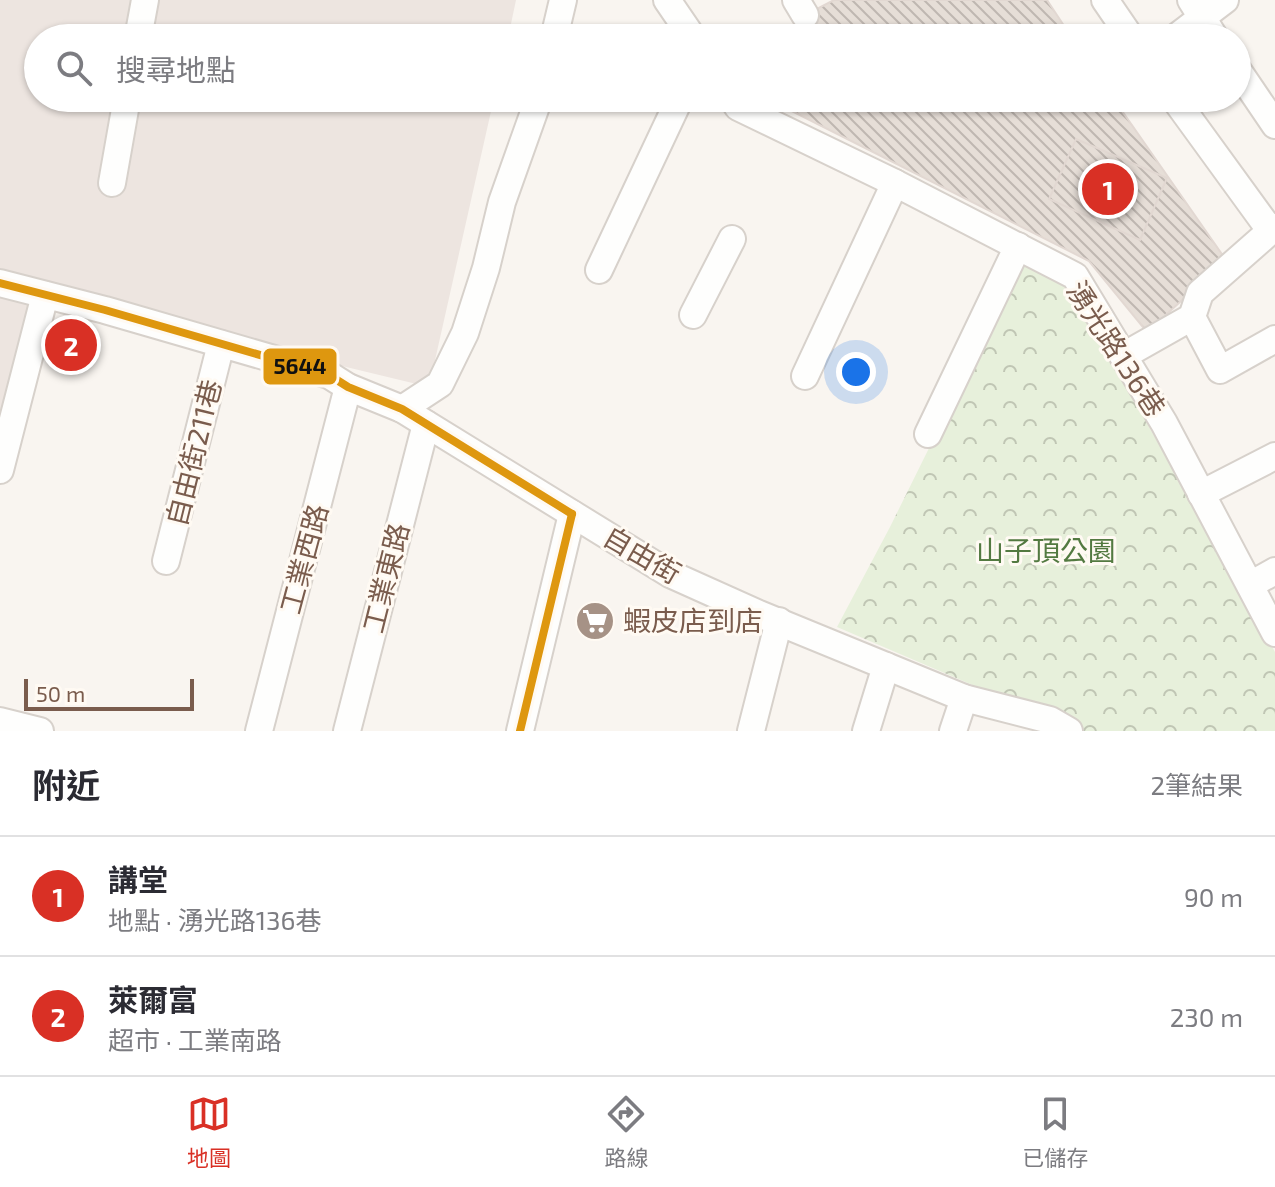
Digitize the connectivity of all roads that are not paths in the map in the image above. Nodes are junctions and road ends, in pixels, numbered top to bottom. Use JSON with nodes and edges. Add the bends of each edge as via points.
{"nodes":[{"id":1,"x":145,"y":0,"type":"edge"},
{"id":2,"x":563,"y":0,"type":"edge"},
{"id":3,"x":667,"y":0,"type":"edge"},
{"id":4,"x":1105,"y":0,"type":"edge"},
{"id":5,"x":1225,"y":0,"type":"edge"},
{"id":6,"x":1203,"y":19,"type":"edge"},
{"id":7,"x":141,"y":24,"type":"edge"},
{"id":8,"x":557,"y":24,"type":"edge"},
{"id":9,"x":683,"y":24,"type":"edge"},
{"id":10,"x":1121,"y":24,"type":"edge"},
{"id":11,"x":1251,"y":90,"type":"edge"},
{"id":12,"x":125,"y":112,"type":"edge"},
{"id":13,"x":534,"y":112,"type":"edge"},
{"id":14,"x":673,"y":112,"type":"edge"},
{"id":15,"x":748,"y":112,"type":"edge"},
{"id":16,"x":1185,"y":112,"type":"edge"},
{"id":17,"x":1275,"y":125,"type":"edge"},
{"id":18,"x":112,"y":183,"type":"dead end"},
{"id":19,"x":895,"y":183,"type":"junction"},
{"id":20,"x":1272,"y":228,"type":"edge"},
{"id":21,"x":732,"y":239,"type":"dead end"},
{"id":22,"x":1018,"y":246,"type":"junction"},
{"id":23,"x":599,"y":270,"type":"dead end"},
{"id":24,"x":0,"y":283,"type":"edge"},
{"id":25,"x":45,"y":295,"type":"junction"},
{"id":26,"x":693,"y":315,"type":"dead end"},
{"id":27,"x":1192,"y":317,"type":"junction"},
{"id":28,"x":1275,"y":339,"type":"edge"},
{"id":29,"x":221,"y":344,"type":"junction"},
{"id":30,"x":1123,"y":356,"type":"junction"},
{"id":31,"x":805,"y":376,"type":"dead end"},
{"id":32,"x":348,"y":387,"type":"junction"},
{"id":33,"x":402,"y":409,"type":"junction"},
{"id":34,"x":426,"y":424,"type":"junction"},
{"id":35,"x":928,"y":434,"type":"dead end"},
{"id":36,"x":1275,"y":456,"type":"edge"},
{"id":37,"x":0,"y":470,"type":"edge"},
{"id":38,"x":1201,"y":494,"type":"junction"},
{"id":39,"x":572,"y":514,"type":"junction"},
{"id":40,"x":166,"y":561,"type":"dead end"},
{"id":41,"x":1275,"y":571,"type":"edge"},
{"id":42,"x":1250,"y":585,"type":"junction"},
{"id":43,"x":779,"y":621,"type":"junction"},
{"id":44,"x":1275,"y":633,"type":"edge"},
{"id":45,"x":886,"y":666,"type":"junction"},
{"id":46,"x":964,"y":698,"type":"junction"},
{"id":47,"x":0,"y":721,"type":"edge"},
{"id":48,"x":1055,"y":727,"type":"edge"},
{"id":49,"x":40,"y":731,"type":"edge"},
{"id":50,"x":259,"y":731,"type":"edge"},
{"id":51,"x":347,"y":731,"type":"edge"},
{"id":52,"x":520,"y":731,"type":"edge"},
{"id":53,"x":751,"y":731,"type":"edge"},
{"id":54,"x":866,"y":731,"type":"edge"},
{"id":55,"x":953,"y":731,"type":"edge"}],
"edges":[{"from":1,"to":7,"type":"street"},
{"from":2,"to":8,"type":"street"},
{"from":3,"to":9,"type":"street"},
{"from":4,"to":10,"type":"street"},
{"from":5,"to":6,"type":"street"},
{"from":11,"to":17,"type":"street"},
{"from":12,"to":18,"type":"street"},
{"from":13,"to":33,"type":"street","via":[[465,333],[440,384]]},
{"from":14,"to":23,"type":"street"},
{"from":15,"to":19,"type":"street","name":"湧光路136巷"},
{"from":16,"to":20,"type":"street"},
{"from":19,"to":22,"type":"street","name":"湧光路136巷"},
{"from":19,"to":31,"type":"street"},
{"from":20,"to":27,"type":"street","via":[[1200,293]]},
{"from":21,"to":26,"type":"street"},
{"from":22,"to":30,"type":"street","name":"湧光路136巷","via":[[1075,276]]},
{"from":22,"to":35,"type":"street"},
{"from":24,"to":25,"type":"street","name":"自由街"},
{"from":25,"to":29,"type":"street","name":"自由街"},
{"from":25,"to":37,"type":"street"},
{"from":27,"to":28,"type":"street","via":[[1220,370]]},
{"from":27,"to":30,"type":"street"},
{"from":29,"to":32,"type":"street","name":"自由街","via":[[329,375]]},
{"from":29,"to":40,"type":"street","name":"自由街211巷"},
{"from":30,"to":38,"type":"street","name":"湧光路136巷"},
{"from":32,"to":33,"type":"street","name":"自由街"},
{"from":32,"to":50,"type":"street","name":"工業西路"},
{"from":33,"to":34,"type":"street","name":"自由街"},
{"from":34,"to":39,"type":"street","name":"自由街"},
{"from":34,"to":51,"type":"street","name":"工業東路"},
{"from":36,"to":38,"type":"street"},
{"from":38,"to":42,"type":"street","name":"湧光路136巷"},
{"from":39,"to":43,"type":"street","name":"自由街","via":[[670,574]]},
{"from":39,"to":52,"type":"street"},
{"from":41,"to":42,"type":"street"},
{"from":42,"to":44,"type":"street","name":"湧光路136巷"},
{"from":43,"to":45,"type":"street","name":"自由街"},
{"from":43,"to":53,"type":"street"},
{"from":45,"to":46,"type":"street","name":"自由街"},
{"from":45,"to":54,"type":"street"},
{"from":46,"to":48,"type":"street","name":"自由街"},
{"from":46,"to":55,"type":"street"},
{"from":47,"to":49,"type":"street"}]}
